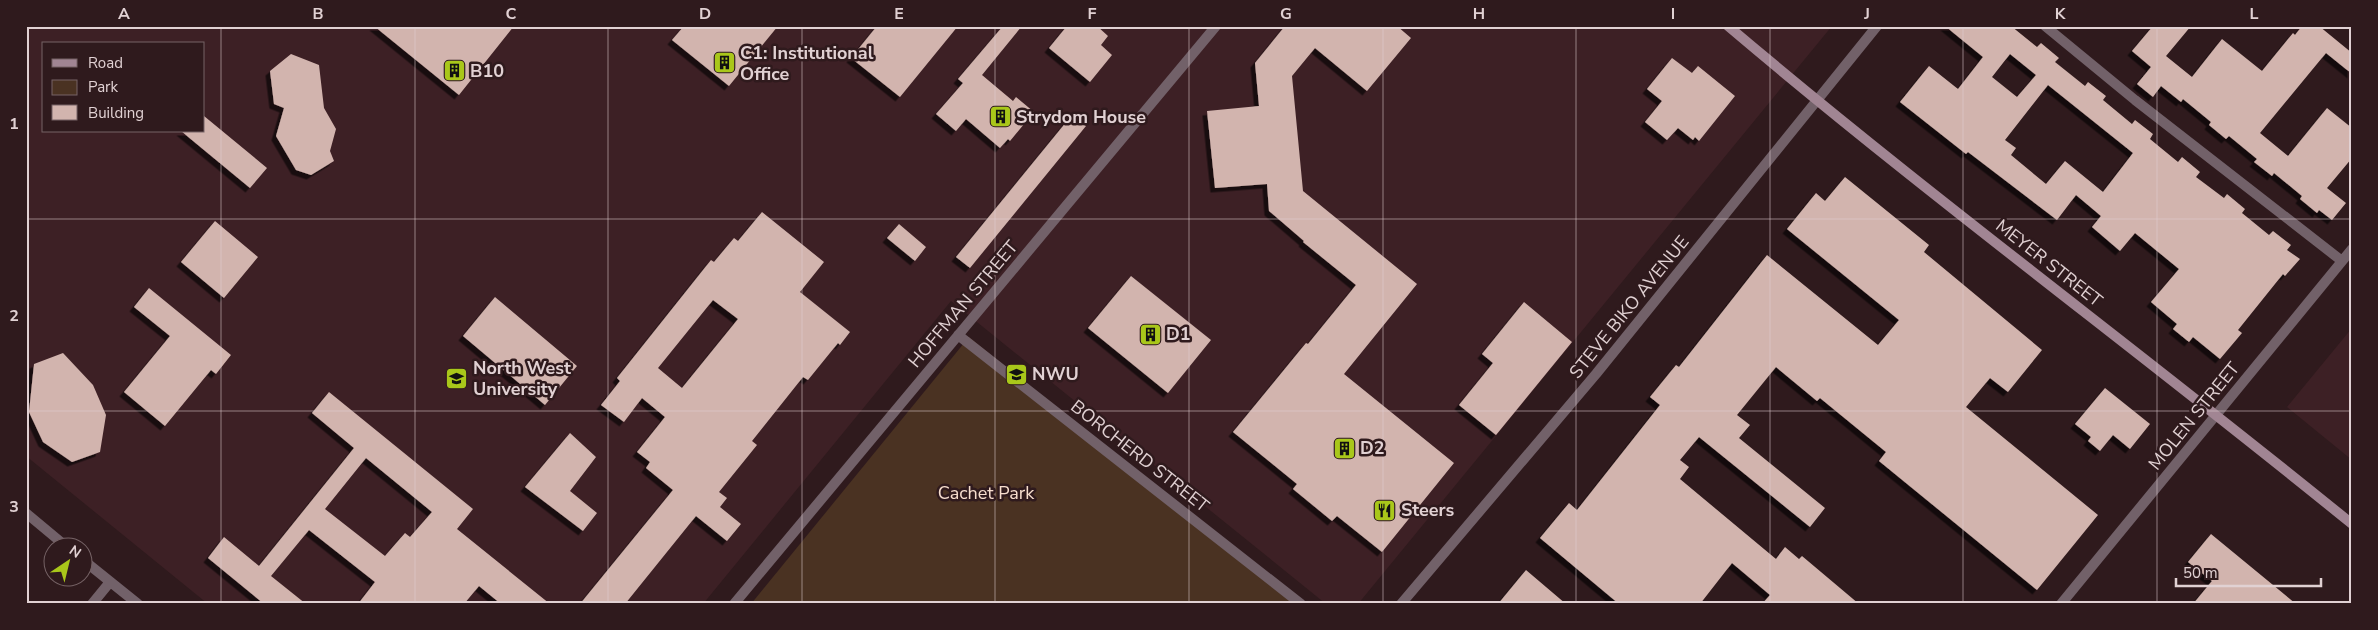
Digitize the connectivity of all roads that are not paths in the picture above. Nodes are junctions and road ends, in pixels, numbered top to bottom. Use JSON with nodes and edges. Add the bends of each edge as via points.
{"nodes":[{"id":1,"x":1216,"y":26,"type":"edge"},
{"id":2,"x":1728,"y":26,"type":"edge"},
{"id":3,"x":1877,"y":26,"type":"edge"},
{"id":4,"x":2045,"y":26,"type":"edge"},
{"id":5,"x":1816,"y":101,"type":"junction"},
{"id":6,"x":2352,"y":249,"type":"edge"},
{"id":7,"x":2342,"y":261,"type":"junction"},
{"id":8,"x":958,"y":335,"type":"junction"},
{"id":9,"x":2215,"y":414,"type":"junction"},
{"id":10,"x":26,"y":513,"type":"edge"},
{"id":11,"x":2352,"y":524,"type":"edge"},
{"id":12,"x":56,"y":538,"type":"edge"},
{"id":13,"x":92,"y":567,"type":"edge"},
{"id":14,"x":110,"y":582,"type":"junction"},
{"id":15,"x":92,"y":604,"type":"edge"},
{"id":16,"x":138,"y":604,"type":"edge"},
{"id":17,"x":734,"y":604,"type":"edge"},
{"id":18,"x":1301,"y":604,"type":"edge"},
{"id":19,"x":1401,"y":604,"type":"edge"},
{"id":20,"x":2061,"y":604,"type":"edge"}],
"edges":[{"from":1,"to":8,"type":"street","name":"HOFFMAN STREET"},
{"from":2,"to":5,"type":"street","name":"MEYER STREET"},
{"from":3,"to":5,"type":"street","name":"STEVE BIKO AVENUE"},
{"from":4,"to":7,"type":"street","via":[[2142,106]]},
{"from":5,"to":9,"type":"street","name":"MEYER STREET"},
{"from":5,"to":19,"type":"street","name":"STEVE BIKO AVENUE","via":[[1596,374]]},
{"from":6,"to":7,"type":"street","name":"MOLEN STREET"},
{"from":7,"to":9,"type":"street","name":"MOLEN STREET"},
{"from":8,"to":17,"type":"street","name":"HOFFMAN STREET"},
{"from":8,"to":18,"type":"street","name":"BORCHERD STREET"},
{"from":9,"to":11,"type":"street","name":"MEYER STREET"},
{"from":9,"to":20,"type":"street","name":"MOLEN STREET"},
{"from":10,"to":12,"type":"street"},
{"from":13,"to":14,"type":"street"},
{"from":14,"to":15,"type":"street"},
{"from":14,"to":16,"type":"street"}]}
